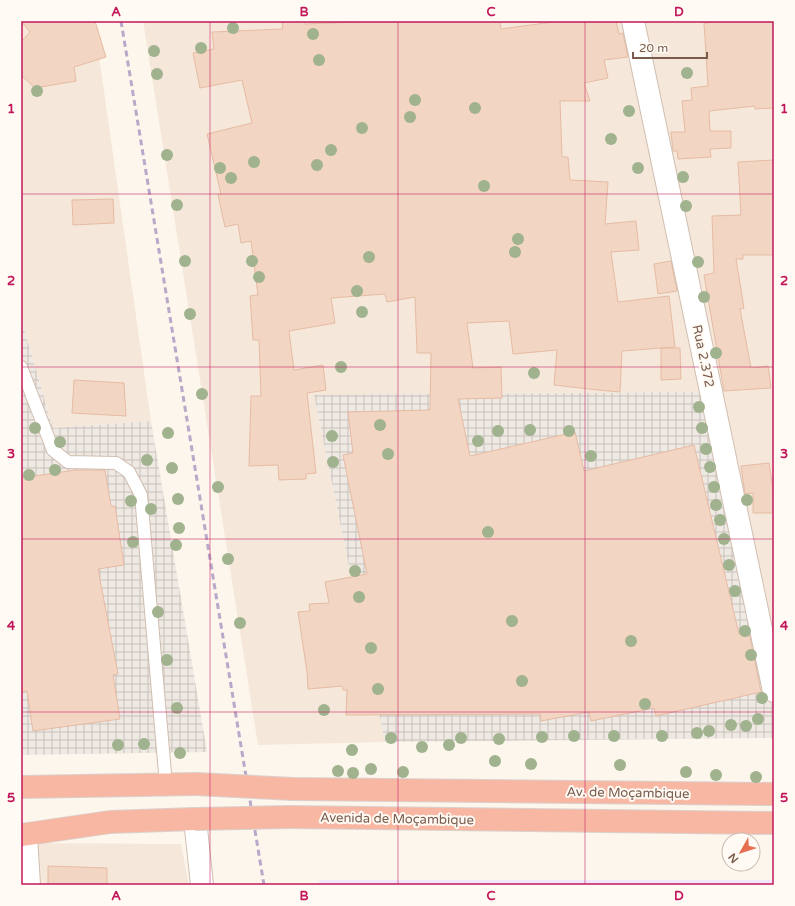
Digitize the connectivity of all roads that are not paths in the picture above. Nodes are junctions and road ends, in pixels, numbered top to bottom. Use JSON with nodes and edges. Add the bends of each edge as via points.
{"nodes":[{"id":1,"x":632,"y":21,"type":"edge"},
{"id":2,"x":21,"y":367,"type":"edge"},
{"id":3,"x":774,"y":691,"type":"edge"},
{"id":4,"x":166,"y":786,"type":"junction"},
{"id":5,"x":21,"y":787,"type":"edge"},
{"id":6,"x":774,"y":794,"type":"edge"},
{"id":7,"x":195,"y":819,"type":"junction"},
{"id":8,"x":774,"y":823,"type":"edge"},
{"id":9,"x":24,"y":836,"type":"edge"},
{"id":10,"x":29,"y":885,"type":"edge"},
{"id":11,"x":202,"y":885,"type":"edge"}],
"edges":[{"from":1,"to":3,"type":"street","name":"Rua 2.372"},
{"from":2,"to":4,"type":"lane","via":[[53,450],[68,462],[116,463],[129,472],[141,495]]},
{"from":4,"to":5,"type":"highway"},
{"from":4,"to":6,"type":"highway","name":"Av. de Moçambique","bridge":true,"via":[[196,784],[293,789]]},
{"from":7,"to":8,"type":"highway","name":"Avenida de Moçambique","bridge":true,"via":[[289,817]]},
{"from":7,"to":9,"type":"highway","name":"Avenida de Moçambique","via":[[110,822]]},
{"from":7,"to":11,"type":"street"},
{"from":9,"to":10,"type":"street"}]}
